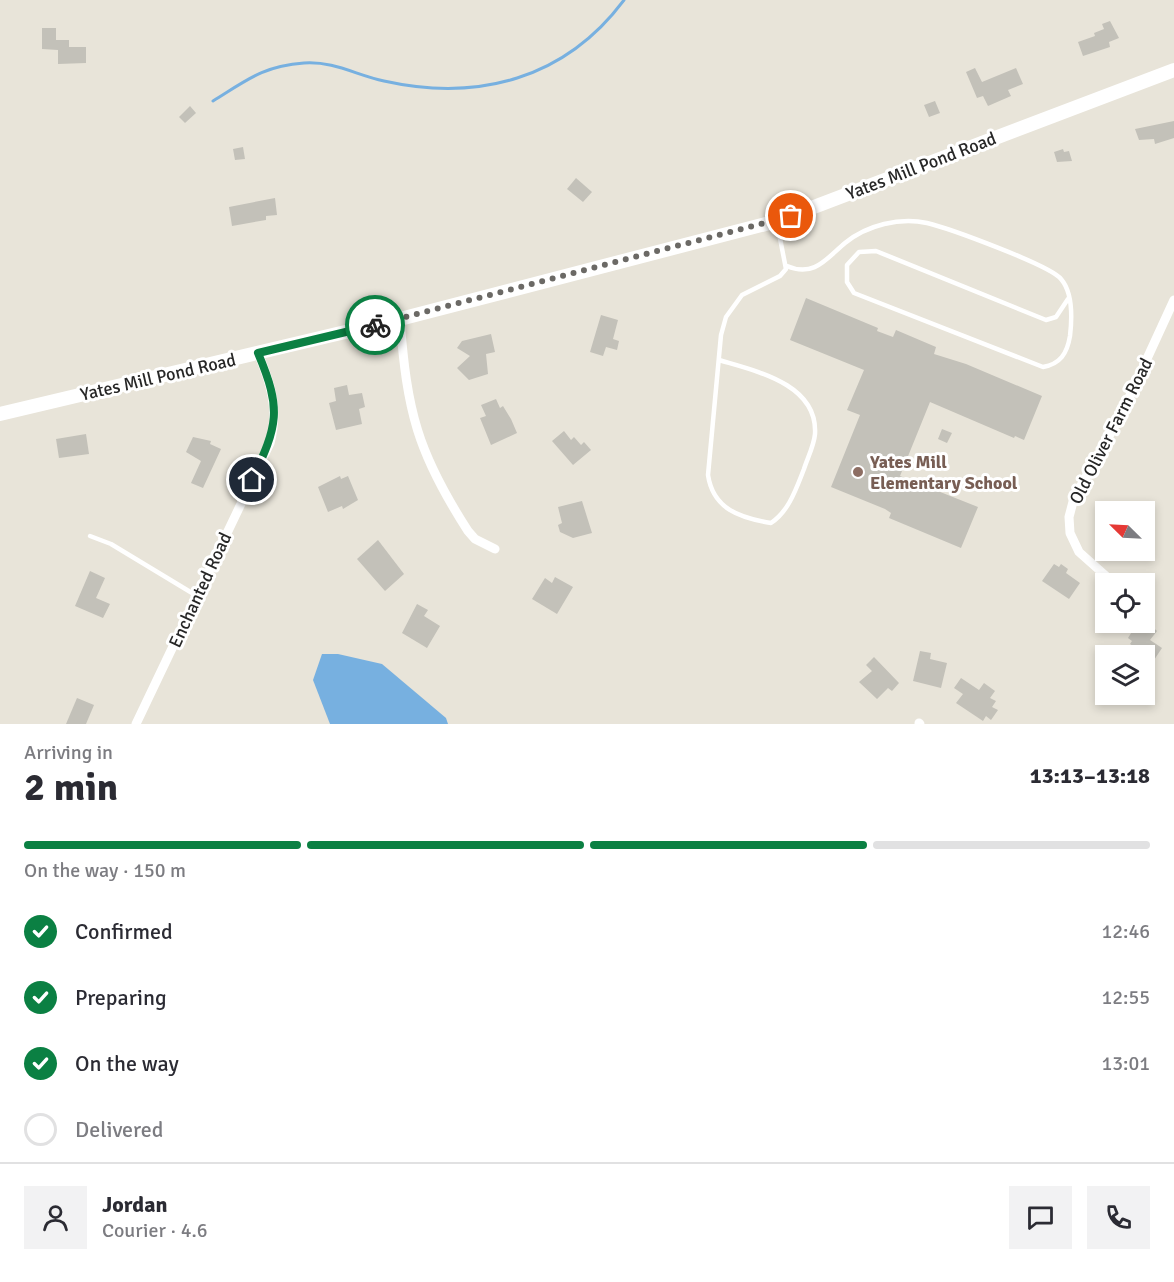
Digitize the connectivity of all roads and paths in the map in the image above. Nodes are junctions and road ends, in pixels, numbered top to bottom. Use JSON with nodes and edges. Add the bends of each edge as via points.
{"nodes":[{"id":1,"x":1174,"y":70,"type":"edge"},
{"id":2,"x":777,"y":221,"type":"junction"},
{"id":3,"x":787,"y":266,"type":"junction"},
{"id":4,"x":1068,"y":299,"type":"junction"},
{"id":5,"x":1174,"y":300,"type":"edge"},
{"id":6,"x":400,"y":319,"type":"junction"},
{"id":7,"x":258,"y":353,"type":"junction"},
{"id":8,"x":719,"y":360,"type":"junction"},
{"id":9,"x":0,"y":414,"type":"edge"},
{"id":10,"x":90,"y":536,"type":"dead end"},
{"id":11,"x":495,"y":549,"type":"dead end"},
{"id":12,"x":1103,"y":573,"type":"edge"},
{"id":13,"x":197,"y":596,"type":"junction"},
{"id":14,"x":136,"y":724,"type":"edge"}],
"edges":[{"from":1,"to":2,"type":"street","name":"Yates Mill Pond Road"},
{"from":2,"to":3,"type":"lane"},
{"from":2,"to":6,"type":"street","name":"Yates Mill Pond Road"},
{"from":3,"to":4,"type":"lane","via":[[817,267],[846,243],[883,223],[923,222],[1057,275]]},
{"from":3,"to":8,"type":"lane","via":[[780,276],[742,295],[732,308],[723,326]]},
{"from":4,"to":4,"type":"lane","via":[[1056,317],[1046,320],[876,251],[859,252],[847,265],[847,282],[854,293],[1042,367],[1054,365],[1065,353],[1070,338]]},
{"from":5,"to":12,"type":"street","name":"Old Oliver Farm Road","via":[[1122,413],[1074,498],[1069,517],[1070,533],[1079,552]]},
{"from":6,"to":7,"type":"street","name":"Yates Mill Pond Road"},
{"from":6,"to":11,"type":"street","via":[[409,406],[427,460],[468,531]]},
{"from":7,"to":9,"type":"street","name":"Yates Mill Pond Road"},
{"from":7,"to":13,"type":"street","name":"Enchanted Road","via":[[273,391],[273,430],[265,455]]},
{"from":8,"to":8,"type":"lane","via":[[709,483],[721,506],[771,522],[787,508],[803,472],[815,436],[814,417],[796,391],[767,375]]},
{"from":10,"to":13,"type":"lane","via":[[111,544]]},
{"from":13,"to":14,"type":"street","name":"Enchanted Road"}]}
